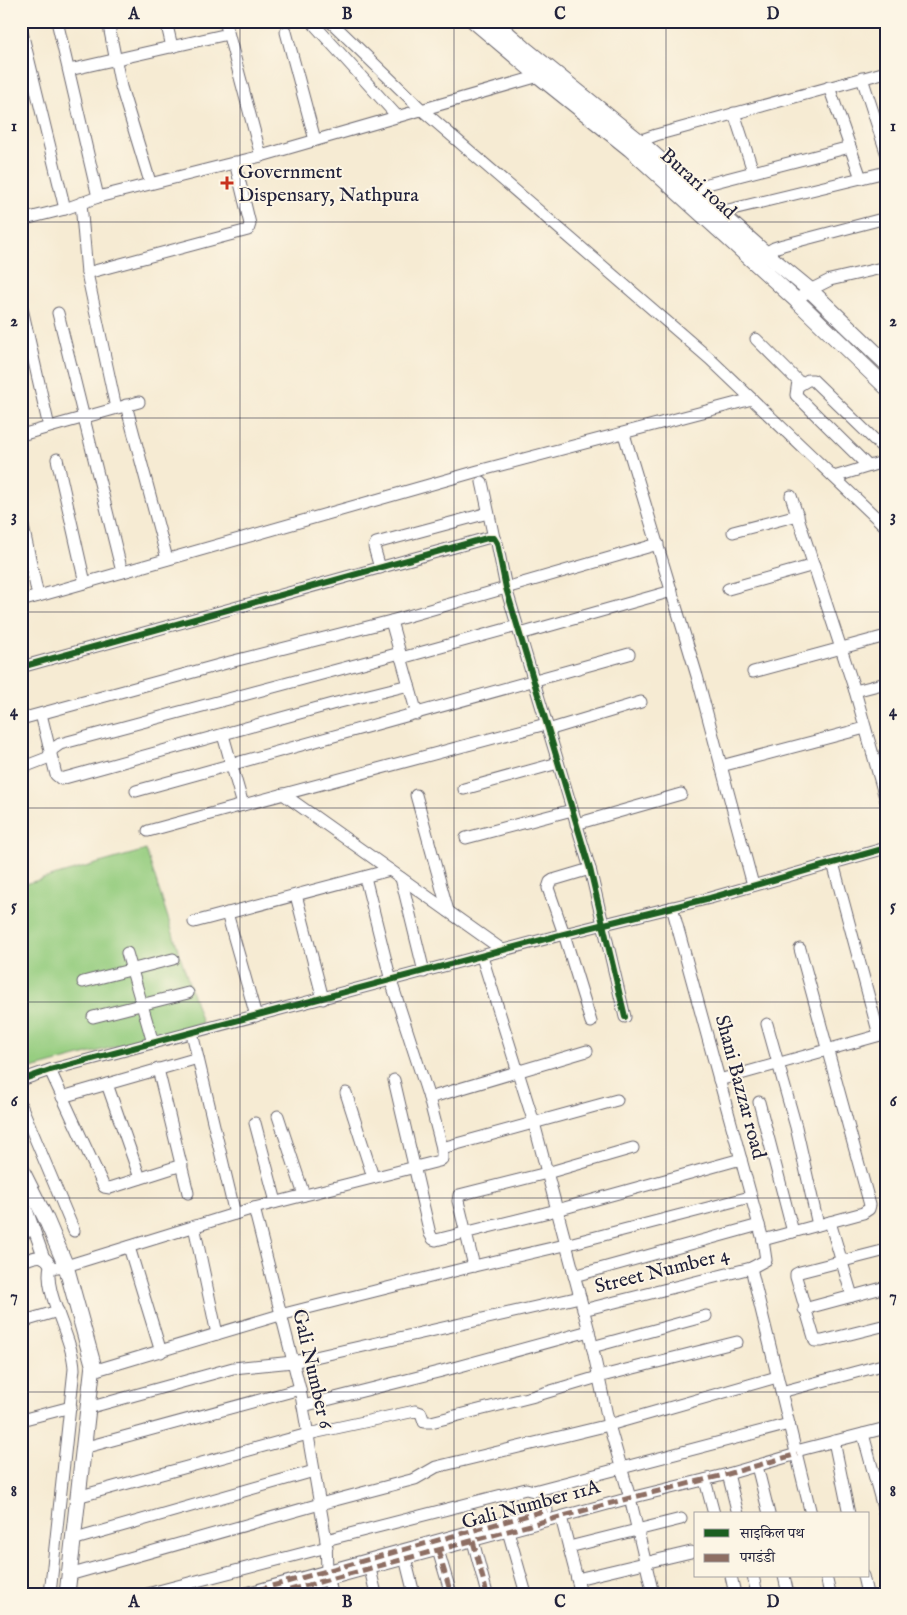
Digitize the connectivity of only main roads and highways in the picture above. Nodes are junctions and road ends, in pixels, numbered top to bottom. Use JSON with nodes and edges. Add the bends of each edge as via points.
{"nodes":[{"id":1,"x":474,"y":21,"type":"edge"},
{"id":2,"x":493,"y":21,"type":"edge"},
{"id":3,"x":543,"y":71,"type":"junction"},
{"id":4,"x":635,"y":145,"type":"junction"},
{"id":5,"x":759,"y":257,"type":"junction"},
{"id":6,"x":886,"y":363,"type":"edge"},
{"id":7,"x":886,"y":387,"type":"edge"},
{"id":8,"x":21,"y":1169,"type":"edge"},
{"id":9,"x":67,"y":1594,"type":"edge"}],
"edges":[{"from":1,"to":3,"type":"main road","name":"Burari road"},
{"from":2,"to":3,"type":"main road","name":"Burari road"},
{"from":3,"to":4,"type":"main road","name":"Burari road"},
{"from":4,"to":5,"type":"main road","name":"Burari road"},
{"from":4,"to":5,"type":"main road","name":"Burari road","via":[[720,212]]},
{"from":5,"to":6,"type":"main road","name":"Burari road","via":[[810,290]]},
{"from":5,"to":7,"type":"main road","name":"Burari road","via":[[796,300]]},
{"from":8,"to":9,"type":"main road","via":[[46,1219],[54,1265],[91,1353],[93,1371]]}]}
